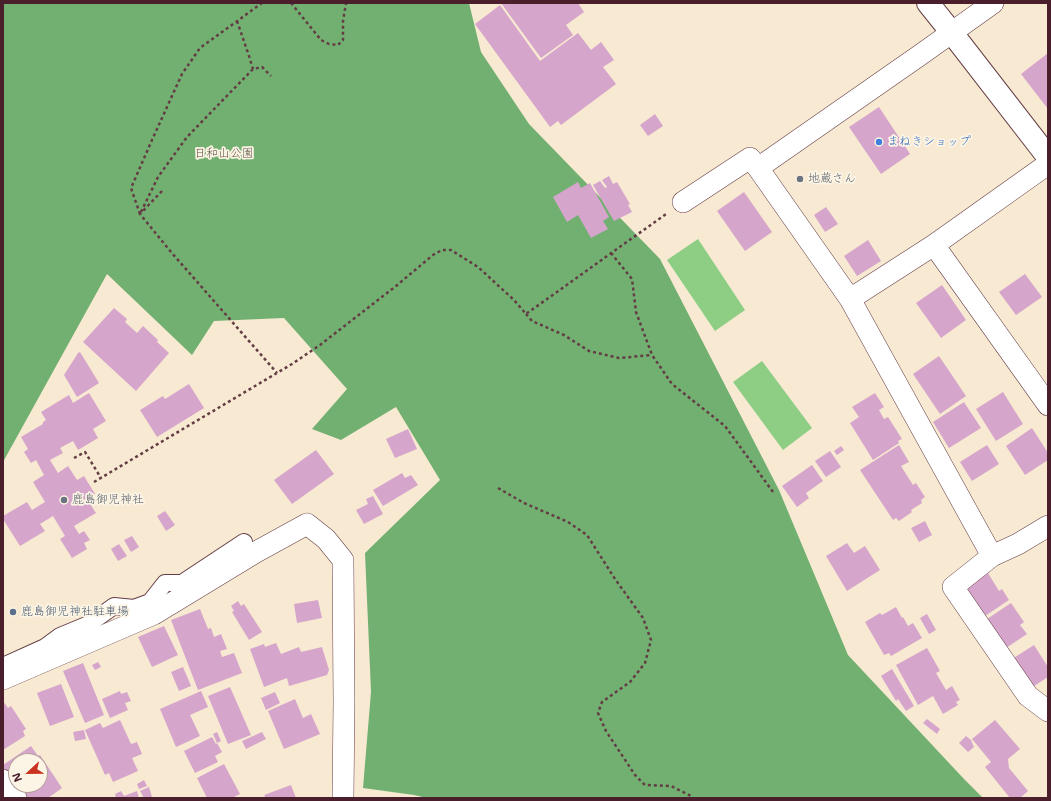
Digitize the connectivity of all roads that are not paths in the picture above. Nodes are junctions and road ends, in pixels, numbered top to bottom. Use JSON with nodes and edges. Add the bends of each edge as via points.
{"nodes":[{"id":1,"x":928,"y":3,"type":"edge"},
{"id":2,"x":993,"y":3,"type":"edge"},
{"id":3,"x":952,"y":32,"type":"junction"},
{"id":4,"x":1048,"y":157,"type":"edge"},
{"id":5,"x":1048,"y":164,"type":"edge"},
{"id":6,"x":758,"y":168,"type":"junction"},
{"id":7,"x":682,"y":202,"type":"road end"},
{"id":8,"x":934,"y":245,"type":"junction"},
{"id":9,"x":850,"y":299,"type":"junction"},
{"id":10,"x":1048,"y":405,"type":"edge"},
{"id":11,"x":1048,"y":526,"type":"edge"},
{"id":12,"x":244,"y":542,"type":"dead end"},
{"id":13,"x":992,"y":556,"type":"junction"},
{"id":14,"x":3,"y":666,"type":"edge"},
{"id":15,"x":3,"y":679,"type":"edge"},
{"id":16,"x":1048,"y":711,"type":"edge"},
{"id":17,"x":3,"y":780,"type":"edge"},
{"id":18,"x":16,"y":798,"type":"edge"},
{"id":19,"x":343,"y":798,"type":"edge"}],
"edges":[{"from":1,"to":3,"type":"street"},
{"from":2,"to":3,"type":"street"},
{"from":3,"to":4,"type":"street"},
{"from":3,"to":6,"type":"street"},
{"from":5,"to":8,"type":"street"},
{"from":6,"to":7,"type":"street","via":[[750,158]]},
{"from":6,"to":9,"type":"street"},
{"from":8,"to":9,"type":"street"},
{"from":8,"to":10,"type":"street"},
{"from":9,"to":13,"type":"street"},
{"from":11,"to":13,"type":"street"},
{"from":12,"to":14,"type":"street","via":[[182,583],[164,583],[150,602],[134,608],[114,606],[89,624]]},
{"from":13,"to":16,"type":"street","via":[[953,587],[1028,696]]},
{"from":15,"to":19,"type":"street","via":[[154,614],[307,524],[326,539],[343,560]]},
{"from":17,"to":18,"type":"street"}]}
